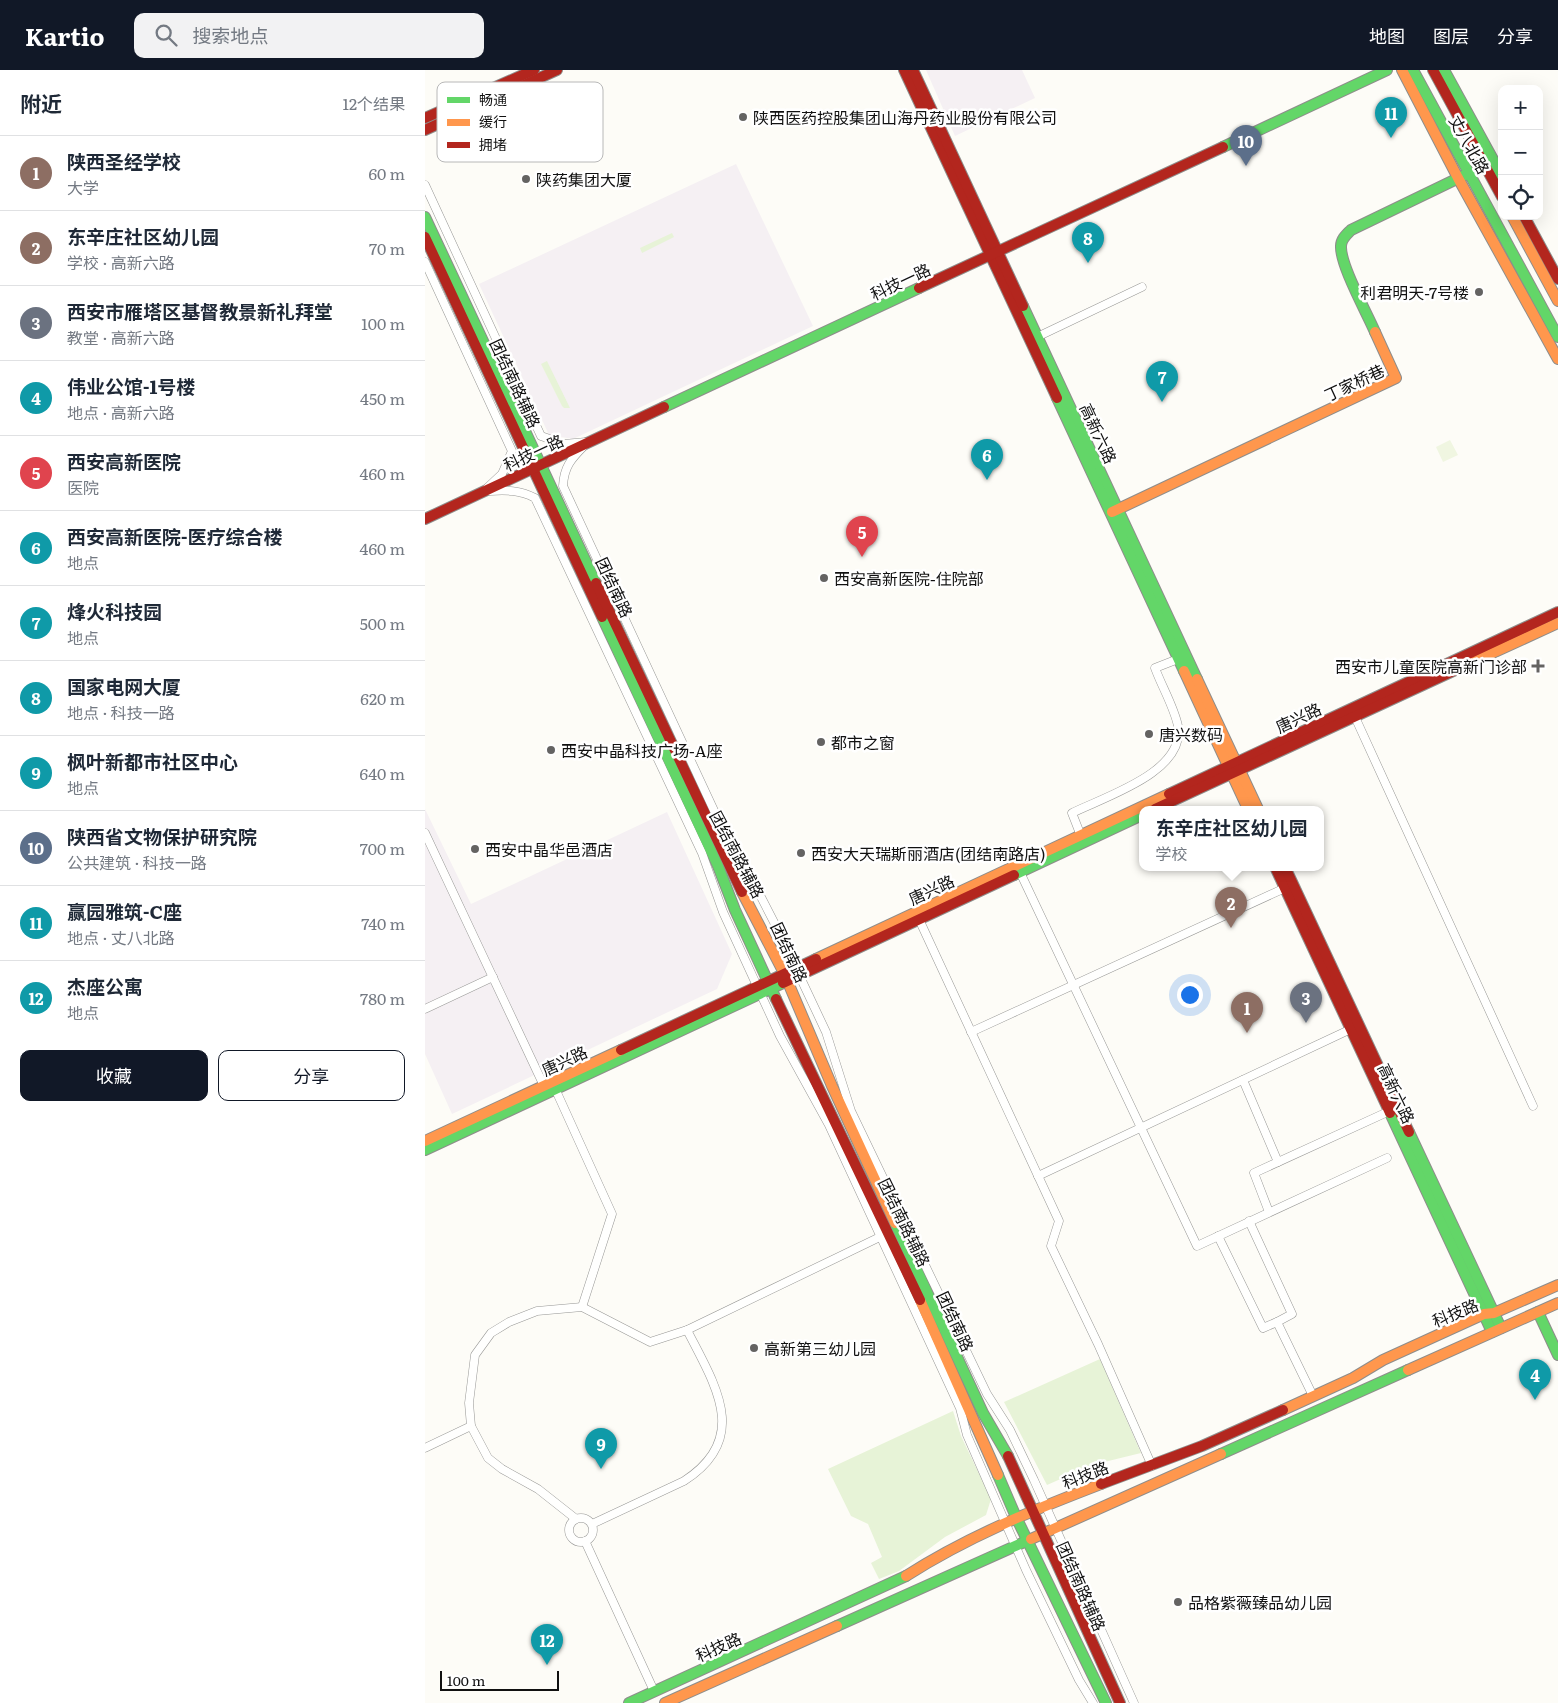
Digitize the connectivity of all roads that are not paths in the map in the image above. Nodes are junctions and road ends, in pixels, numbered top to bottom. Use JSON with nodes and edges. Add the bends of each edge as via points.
{"nodes":[{"id":1,"x":534,"y":70,"type":"edge"},
{"id":2,"x":557,"y":70,"type":"edge"},
{"id":3,"x":904,"y":70,"type":"edge"},
{"id":4,"x":913,"y":70,"type":"edge"},
{"id":5,"x":1387,"y":70,"type":"edge"},
{"id":6,"x":1403,"y":70,"type":"edge"},
{"id":7,"x":1413,"y":70,"type":"edge"},
{"id":8,"x":1433,"y":70,"type":"edge"},
{"id":9,"x":1444,"y":70,"type":"edge"},
{"id":10,"x":507,"y":82,"type":"edge"},
{"id":11,"x":531,"y":82,"type":"edge"},
{"id":12,"x":437,"y":113,"type":"edge"},
{"id":13,"x":425,"y":118,"type":"edge"},
{"id":14,"x":437,"y":125,"type":"edge"},
{"id":15,"x":425,"y":130,"type":"edge"},
{"id":16,"x":1469,"y":173,"type":"junction"},
{"id":17,"x":1501,"y":175,"type":"edge"},
{"id":18,"x":1459,"y":178,"type":"junction"},
{"id":19,"x":425,"y":185,"type":"edge"},
{"id":20,"x":1498,"y":190,"type":"edge"},
{"id":21,"x":425,"y":217,"type":"edge"},
{"id":22,"x":1514,"y":220,"type":"edge"},
{"id":23,"x":1526,"y":220,"type":"edge"},
{"id":24,"x":425,"y":237,"type":"edge"},
{"id":25,"x":994,"y":253,"type":"junction"},
{"id":26,"x":425,"y":262,"type":"edge"},
{"id":27,"x":1558,"y":279,"type":"edge"},
{"id":28,"x":1142,"y":287,"type":"dead end"},
{"id":29,"x":1558,"y":301,"type":"edge"},
{"id":30,"x":1037,"y":337,"type":"junction"},
{"id":31,"x":1558,"y":337,"type":"edge"},
{"id":32,"x":1558,"y":359,"type":"edge"},
{"id":33,"x":589,"y":442,"type":"junction"},
{"id":34,"x":537,"y":466,"type":"junction"},
{"id":35,"x":483,"y":492,"type":"junction"},
{"id":36,"x":1114,"y":511,"type":"junction"},
{"id":37,"x":425,"y":518,"type":"edge"},
{"id":38,"x":1558,"y":612,"type":"edge"},
{"id":39,"x":1558,"y":623,"type":"edge"},
{"id":40,"x":1178,"y":659,"type":"junction"},
{"id":41,"x":1355,"y":717,"type":"junction"},
{"id":42,"x":1233,"y":768,"type":"junction"},
{"id":43,"x":1148,"y":806,"type":"edge"},
{"id":44,"x":1161,"y":806,"type":"edge"},
{"id":45,"x":1247,"y":806,"type":"edge"},
{"id":46,"x":1256,"y":806,"type":"edge"},
{"id":47,"x":1139,"y":810,"type":"edge"},
{"id":48,"x":1139,"y":816,"type":"edge"},
{"id":49,"x":425,"y":833,"type":"edge"},
{"id":50,"x":1081,"y":836,"type":"junction"},
{"id":51,"x":428,"y":846,"type":"edge"},
{"id":52,"x":1019,"y":869,"type":"junction"},
{"id":53,"x":1277,"y":871,"type":"edge"},
{"id":54,"x":1287,"y":871,"type":"edge"},
{"id":55,"x":1285,"y":888,"type":"junction"},
{"id":56,"x":917,"y":916,"type":"junction"},
{"id":57,"x":798,"y":972,"type":"junction"},
{"id":58,"x":493,"y":977,"type":"junction"},
{"id":59,"x":785,"y":978,"type":"junction"},
{"id":60,"x":1075,"y":984,"type":"junction"},
{"id":61,"x":769,"y":985,"type":"junction"},
{"id":62,"x":759,"y":990,"type":"junction"},
{"id":63,"x":425,"y":1009,"type":"edge"},
{"id":64,"x":1351,"y":1030,"type":"junction"},
{"id":65,"x":971,"y":1032,"type":"junction"},
{"id":66,"x":1243,"y":1080,"type":"junction"},
{"id":67,"x":550,"y":1086,"type":"junction"},
{"id":68,"x":1533,"y":1106,"type":"dead end"},
{"id":69,"x":1393,"y":1109,"type":"junction"},
{"id":70,"x":1141,"y":1127,"type":"junction"},
{"id":71,"x":425,"y":1141,"type":"edge"},
{"id":72,"x":425,"y":1150,"type":"edge"},
{"id":73,"x":1387,"y":1158,"type":"dead end"},
{"id":74,"x":1278,"y":1162,"type":"junction"},
{"id":75,"x":1038,"y":1176,"type":"junction"},
{"id":76,"x":1269,"y":1212,"type":"junction"},
{"id":77,"x":1249,"y":1222,"type":"junction"},
{"id":78,"x":885,"y":1235,"type":"junction"},
{"id":79,"x":1218,"y":1236,"type":"junction"},
{"id":80,"x":1558,"y":1286,"type":"edge"},
{"id":81,"x":1558,"y":1303,"type":"edge"},
{"id":82,"x":582,"y":1307,"type":"junction"},
{"id":83,"x":1538,"y":1312,"type":"junction"},
{"id":84,"x":1489,"y":1314,"type":"junction"},
{"id":85,"x":1277,"y":1322,"type":"junction"},
{"id":86,"x":687,"y":1330,"type":"junction"},
{"id":87,"x":1496,"y":1330,"type":"junction"},
{"id":88,"x":1558,"y":1355,"type":"edge"},
{"id":89,"x":1313,"y":1396,"type":"junction"},
{"id":90,"x":471,"y":1426,"type":"junction"},
{"id":91,"x":425,"y":1448,"type":"edge"},
{"id":92,"x":1152,"y":1466,"type":"junction"},
{"id":93,"x":1046,"y":1505,"type":"junction"},
{"id":94,"x":1032,"y":1510,"type":"junction"},
{"id":95,"x":1016,"y":1517,"type":"junction"},
{"id":96,"x":576,"y":1519,"type":"junction"},
{"id":97,"x":1006,"y":1522,"type":"junction"},
{"id":98,"x":592,"y":1524,"type":"junction"},
{"id":99,"x":1056,"y":1528,"type":"junction"},
{"id":100,"x":1043,"y":1534,"type":"junction"},
{"id":101,"x":585,"y":1541,"type":"junction"},
{"id":102,"x":1027,"y":1542,"type":"junction"},
{"id":103,"x":1016,"y":1546,"type":"junction"},
{"id":104,"x":654,"y":1692,"type":"junction"},
{"id":105,"x":629,"y":1703,"type":"edge"},
{"id":106,"x":665,"y":1703,"type":"edge"},
{"id":107,"x":1093,"y":1703,"type":"edge"},
{"id":108,"x":1106,"y":1703,"type":"edge"},
{"id":109,"x":1120,"y":1703,"type":"edge"},
{"id":110,"x":1134,"y":1703,"type":"edge"}],
"edges":[{"from":1,"to":10,"type":"main road"},
{"from":2,"to":11,"type":"main road"},
{"from":3,"to":25,"type":"main road","name":"高新六路"},
{"from":4,"to":25,"type":"main road","name":"高新六路"},
{"from":5,"to":25,"type":"main road","name":"科技一路"},
{"from":6,"to":18,"type":"main road"},
{"from":7,"to":16,"type":"main road","name":"丈八北路"},
{"from":8,"to":20,"type":"main road","name":"丈八北路"},
{"from":9,"to":17,"type":"main road"},
{"from":12,"to":13,"type":"main road"},
{"from":14,"to":15,"type":"main road"},
{"from":16,"to":18,"type":"main road","name":"丁家桥巷"},
{"from":16,"to":31,"type":"main road","name":"丈八北路"},
{"from":18,"to":32,"type":"main road"},
{"from":18,"to":36,"type":"main road","name":"丁家桥巷","via":[[1351,230],[1340,243],[1344,263],[1396,378]]},
{"from":19,"to":33,"type":"street","name":"团结南路辅路","via":[[541,436],[564,444]]},
{"from":21,"to":34,"type":"main road","name":"团结南路"},
{"from":22,"to":29,"type":"main road"},
{"from":23,"to":27,"type":"main road"},
{"from":24,"to":34,"type":"main road","name":"团结南路"},
{"from":25,"to":30,"type":"main road","name":"高新六路"},
{"from":25,"to":33,"type":"main road","name":"科技一路"},
{"from":25,"to":36,"type":"main road","name":"高新六路"},
{"from":26,"to":35,"type":"street","name":"团结南路辅路","via":[[512,451],[502,474]]},
{"from":28,"to":30,"type":"street"},
{"from":30,"to":36,"type":"main road","name":"高新六路"},
{"from":33,"to":34,"type":"main road","name":"科技一路"},
{"from":33,"to":57,"type":"street","name":"团结南路辅路","via":[[571,459],[564,471],[563,486],[737,860],[760,895]]},
{"from":34,"to":35,"type":"main road","name":"科技一路"},
{"from":34,"to":59,"type":"main road","name":"团结南路","via":[[727,864]]},
{"from":34,"to":61,"type":"main road","name":"团结南路"},
{"from":35,"to":37,"type":"main road","name":"科技一路"},
{"from":35,"to":62,"type":"street","name":"团结南路辅路","via":[[505,490],[535,498],[702,853],[723,912]]},
{"from":36,"to":40,"type":"main road","name":"高新六路"},
{"from":36,"to":42,"type":"main road","name":"高新六路"},
{"from":38,"to":42,"type":"main road","name":"唐兴路"},
{"from":39,"to":41,"type":"main road","name":"唐兴路"},
{"from":40,"to":42,"type":"main road","name":"高新六路"},
{"from":40,"to":50,"type":"street","via":[[1155,668],[1178,727],[1178,743],[1173,753],[1156,771],[1072,813]]},
{"from":41,"to":42,"type":"main road","name":"唐兴路"},
{"from":41,"to":68,"type":"street"},
{"from":42,"to":43,"type":"main road","name":"唐兴路"},
{"from":42,"to":44,"type":"main road","name":"唐兴路"},
{"from":42,"to":45,"type":"main road","name":"高新六路"},
{"from":42,"to":46,"type":"main road","name":"高新六路"},
{"from":47,"to":50,"type":"main road","name":"唐兴路"},
{"from":48,"to":52,"type":"main road","name":"唐兴路"},
{"from":49,"to":51,"type":"street"},
{"from":50,"to":52,"type":"main road","name":"唐兴路"},
{"from":51,"to":58,"type":"street"},
{"from":52,"to":56,"type":"main road","name":"唐兴路"},
{"from":52,"to":60,"type":"street"},
{"from":53,"to":55,"type":"main road","name":"高新六路"},
{"from":54,"to":69,"type":"main road","name":"高新六路"},
{"from":55,"to":60,"type":"street"},
{"from":55,"to":64,"type":"main road","name":"高新六路"},
{"from":56,"to":57,"type":"main road","name":"唐兴路"},
{"from":56,"to":65,"type":"street"},
{"from":57,"to":59,"type":"main road","name":"唐兴路"},
{"from":57,"to":93,"type":"street","name":"团结南路辅路","via":[[834,1052],[851,1111],[987,1394],[1010,1430]]},
{"from":58,"to":63,"type":"street"},
{"from":58,"to":67,"type":"street"},
{"from":59,"to":61,"type":"main road","name":"唐兴路"},
{"from":59,"to":94,"type":"main road","name":"团结南路","via":[[901,1238]]},
{"from":60,"to":65,"type":"street"},
{"from":60,"to":70,"type":"street"},
{"from":61,"to":62,"type":"main road","name":"唐兴路"},
{"from":61,"to":78,"type":"main road","name":"团结南路"},
{"from":62,"to":67,"type":"main road","name":"唐兴路"},
{"from":62,"to":78,"type":"street","name":"团结南路辅路","via":[[795,1066]]},
{"from":64,"to":66,"type":"street"},
{"from":64,"to":69,"type":"main road","name":"高新六路"},
{"from":65,"to":75,"type":"street"},
{"from":66,"to":70,"type":"street"},
{"from":66,"to":74,"type":"street"},
{"from":67,"to":71,"type":"main road","name":"唐兴路"},
{"from":67,"to":72,"type":"main road","name":"唐兴路"},
{"from":67,"to":82,"type":"street","via":[[612,1214]]},
{"from":69,"to":74,"type":"street"},
{"from":69,"to":84,"type":"main road","name":"高新六路"},
{"from":70,"to":75,"type":"street"},
{"from":70,"to":79,"type":"street","via":[[1197,1246]]},
{"from":73,"to":76,"type":"street"},
{"from":74,"to":76,"type":"street","via":[[1254,1173]]},
{"from":75,"to":92,"type":"street","via":[[1059,1221],[1051,1246]]},
{"from":76,"to":77,"type":"street"},
{"from":77,"to":79,"type":"street"},
{"from":77,"to":85,"type":"street","via":[[1292,1314]]},
{"from":78,"to":86,"type":"street"},
{"from":78,"to":95,"type":"main road","name":"团结南路","via":[[974,1416]]},
{"from":78,"to":97,"type":"street","name":"团结南路辅路"},
{"from":79,"to":85,"type":"street","via":[[1263,1328]]},
{"from":80,"to":84,"type":"main road","name":"科技路"},
{"from":81,"to":83,"type":"main road","name":"科技路"},
{"from":82,"to":86,"type":"street","via":[[649,1342]]},
{"from":82,"to":90,"type":"street","via":[[537,1311],[491,1333],[475,1355],[469,1403]]},
{"from":83,"to":87,"type":"main road","name":"科技路"},
{"from":83,"to":88,"type":"main road"},
{"from":84,"to":87,"type":"main road","name":"高新六路"},
{"from":84,"to":89,"type":"main road","name":"科技路","via":[[1383,1360]]},
{"from":85,"to":89,"type":"street"},
{"from":86,"to":98,"type":"street","via":[[721,1403],[719,1444],[696,1474]]},
{"from":87,"to":99,"type":"main road","name":"科技路"},
{"from":89,"to":92,"type":"main road","name":"科技路"},
{"from":90,"to":91,"type":"street"},
{"from":90,"to":96,"type":"street","via":[[488,1458],[539,1488]]},
{"from":92,"to":93,"type":"main road","name":"科技路"},
{"from":93,"to":94,"type":"main road","name":"科技路"},
{"from":93,"to":99,"type":"street","name":"团结南路辅路"},
{"from":94,"to":95,"type":"main road","name":"科技路"},
{"from":94,"to":100,"type":"main road","name":"团结南路"},
{"from":95,"to":97,"type":"main road","name":"科技路"},
{"from":95,"to":102,"type":"main road","name":"团结南路"},
{"from":96,"to":98,"type":"street","via":[[586,1518]]},
{"from":96,"to":101,"type":"street","via":[[569,1526],[569,1533],[577,1541]]},
{"from":97,"to":103,"type":"street","name":"团结南路辅路"},
{"from":97,"to":104,"type":"main road","name":"科技路","via":[[936,1556],[903,1578]]},
{"from":98,"to":101,"type":"street","via":[[591,1536]]},
{"from":99,"to":100,"type":"main road","name":"科技路"},
{"from":99,"to":110,"type":"street","name":"团结南路辅路"},
{"from":100,"to":102,"type":"main road","name":"科技路"},
{"from":100,"to":109,"type":"main road","name":"团结南路"},
{"from":101,"to":104,"type":"street"},
{"from":102,"to":103,"type":"main road","name":"科技路"},
{"from":102,"to":108,"type":"main road","name":"团结南路"},
{"from":103,"to":106,"type":"main road","name":"科技路"},
{"from":103,"to":107,"type":"street","name":"团结南路辅路"},
{"from":104,"to":105,"type":"main road","name":"科技路"}]}
